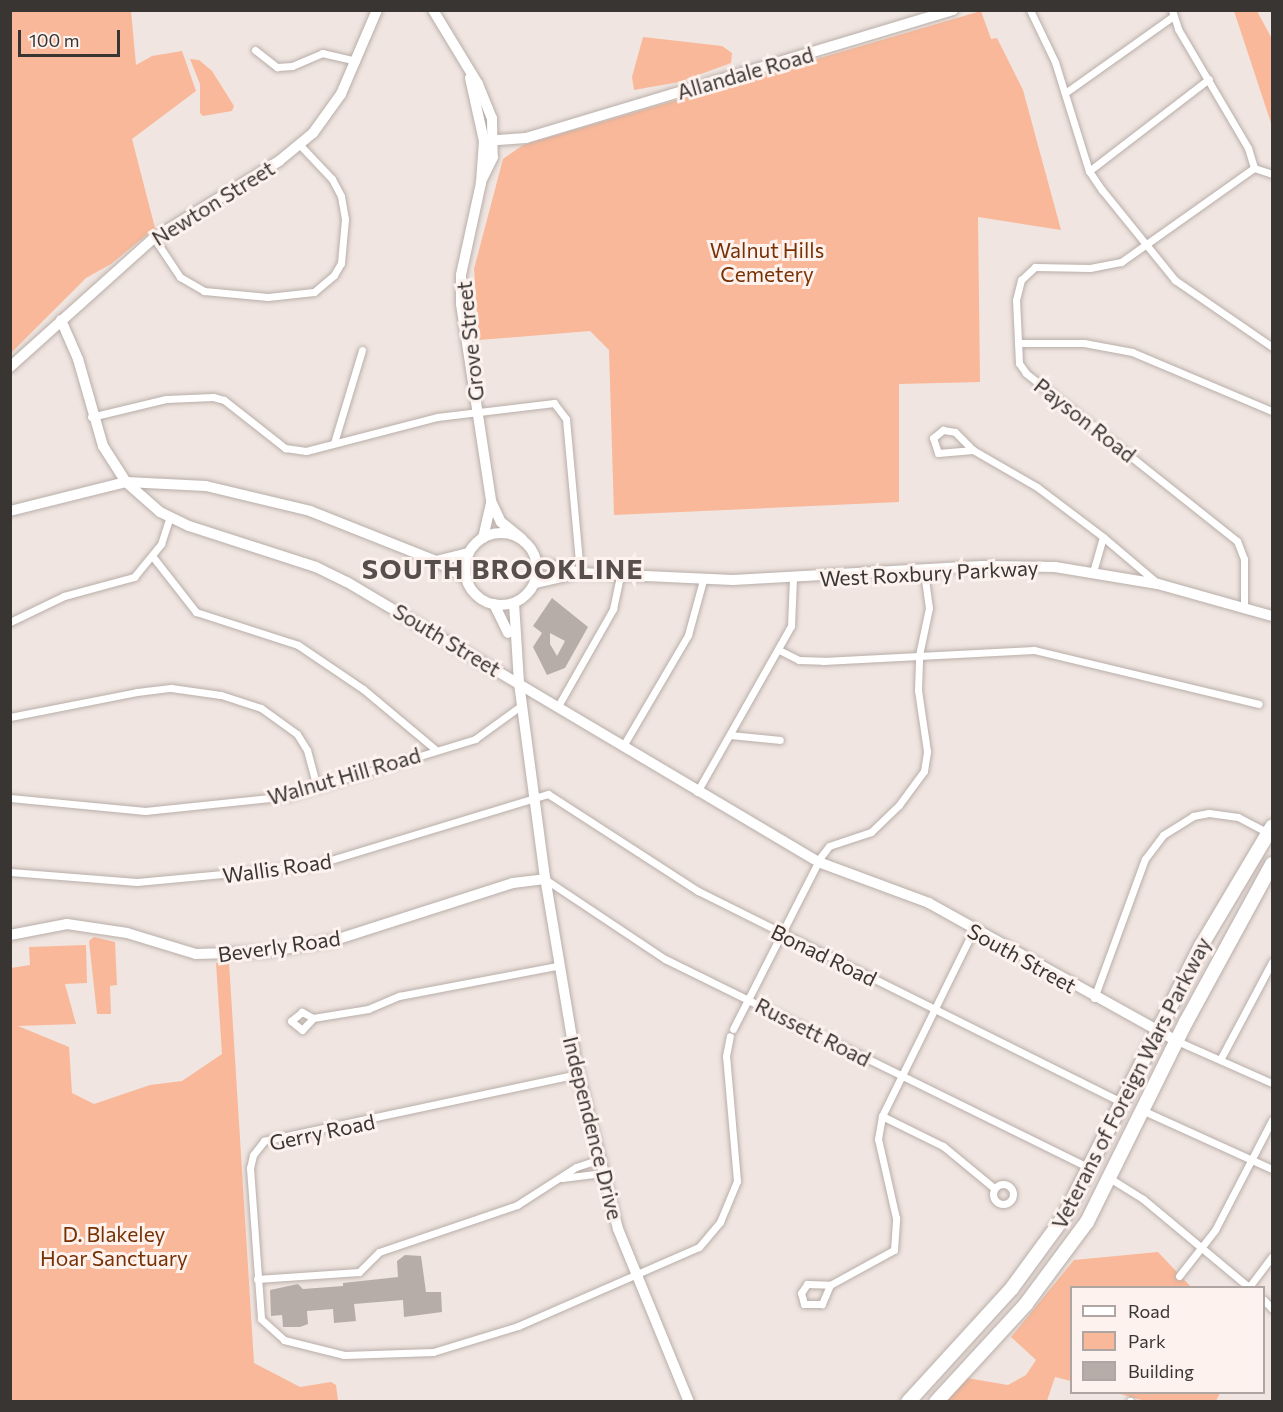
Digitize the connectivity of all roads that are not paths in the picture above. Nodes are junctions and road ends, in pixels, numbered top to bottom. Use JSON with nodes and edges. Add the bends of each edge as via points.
{"nodes":[{"id":1,"x":377,"y":10,"type":"edge"},
{"id":2,"x":953,"y":10,"type":"edge"},
{"id":3,"x":1030,"y":10,"type":"edge"},
{"id":4,"x":434,"y":11,"type":"edge"},
{"id":5,"x":1172,"y":14,"type":"edge"},
{"id":6,"x":255,"y":50,"type":"dead end"},
{"id":7,"x":356,"y":62,"type":"junction"},
{"id":8,"x":1209,"y":79,"type":"junction"},
{"id":9,"x":1065,"y":93,"type":"junction"},
{"id":10,"x":491,"y":140,"type":"junction"},
{"id":11,"x":300,"y":145,"type":"junction"},
{"id":12,"x":1254,"y":168,"type":"junction"},
{"id":13,"x":1089,"y":171,"type":"junction"},
{"id":14,"x":1272,"y":174,"type":"edge"},
{"id":15,"x":154,"y":238,"type":"junction"},
{"id":16,"x":1144,"y":247,"type":"junction"},
{"id":17,"x":61,"y":320,"type":"junction"},
{"id":18,"x":1018,"y":343,"type":"junction"},
{"id":19,"x":1272,"y":347,"type":"edge"},
{"id":20,"x":362,"y":350,"type":"dead end"},
{"id":21,"x":10,"y":368,"type":"edge"},
{"id":22,"x":1272,"y":411,"type":"edge"},
{"id":23,"x":478,"y":412,"type":"junction"},
{"id":24,"x":91,"y":417,"type":"junction"},
{"id":25,"x":334,"y":443,"type":"junction"},
{"id":26,"x":973,"y":450,"type":"junction"},
{"id":27,"x":126,"y":482,"type":"junction"},
{"id":28,"x":491,"y":501,"type":"junction"},
{"id":29,"x":10,"y":511,"type":"edge"},
{"id":30,"x":170,"y":517,"type":"junction"},
{"id":31,"x":1103,"y":537,"type":"junction"},
{"id":32,"x":483,"y":538,"type":"junction"},
{"id":33,"x":522,"y":539,"type":"junction"},
{"id":34,"x":469,"y":553,"type":"junction"},
{"id":35,"x":153,"y":556,"type":"junction"},
{"id":36,"x":436,"y":561,"type":"junction"},
{"id":37,"x":537,"y":562,"type":"junction"},
{"id":38,"x":924,"y":570,"type":"junction"},
{"id":39,"x":1092,"y":571,"type":"junction"},
{"id":40,"x":580,"y":573,"type":"junction"},
{"id":41,"x":620,"y":576,"type":"junction"},
{"id":42,"x":467,"y":579,"type":"junction"},
{"id":43,"x":793,"y":579,"type":"junction"},
{"id":44,"x":703,"y":580,"type":"junction"},
{"id":45,"x":535,"y":583,"type":"junction"},
{"id":46,"x":1158,"y":584,"type":"junction"},
{"id":47,"x":514,"y":603,"type":"junction"},
{"id":48,"x":494,"y":604,"type":"junction"},
{"id":49,"x":1244,"y":606,"type":"junction"},
{"id":50,"x":1272,"y":616,"type":"edge"},
{"id":51,"x":10,"y":622,"type":"edge"},
{"id":52,"x":779,"y":650,"type":"junction"},
{"id":53,"x":919,"y":655,"type":"junction"},
{"id":54,"x":518,"y":678,"type":"junction"},
{"id":55,"x":1259,"y":704,"type":"dead end"},
{"id":56,"x":522,"y":705,"type":"junction"},
{"id":57,"x":558,"y":706,"type":"junction"},
{"id":58,"x":10,"y":717,"type":"edge"},
{"id":59,"x":730,"y":735,"type":"junction"},
{"id":60,"x":780,"y":740,"type":"dead end"},
{"id":61,"x":623,"y":746,"type":"junction"},
{"id":62,"x":436,"y":750,"type":"junction"},
{"id":63,"x":316,"y":788,"type":"junction"},
{"id":64,"x":697,"y":792,"type":"junction"},
{"id":65,"x":535,"y":796,"type":"junction"},
{"id":66,"x":10,"y":798,"type":"edge"},
{"id":67,"x":1271,"y":828,"type":"edge"},
{"id":68,"x":818,"y":861,"type":"junction"},
{"id":69,"x":1272,"y":864,"type":"edge"},
{"id":70,"x":10,"y":872,"type":"edge"},
{"id":71,"x":545,"y":879,"type":"junction"},
{"id":72,"x":973,"y":931,"type":"junction"},
{"id":73,"x":781,"y":934,"type":"junction"},
{"id":74,"x":10,"y":935,"type":"edge"},
{"id":75,"x":1272,"y":962,"type":"edge"},
{"id":76,"x":557,"y":966,"type":"junction"},
{"id":77,"x":1094,"y":998,"type":"junction"},
{"id":78,"x":747,"y":999,"type":"junction"},
{"id":79,"x":934,"y":1009,"type":"junction"},
{"id":80,"x":313,"y":1018,"type":"dead end"},
{"id":81,"x":733,"y":1029,"type":"dead end"},
{"id":82,"x":1157,"y":1032,"type":"junction"},
{"id":83,"x":730,"y":1036,"type":"dead end"},
{"id":84,"x":1177,"y":1041,"type":"junction"},
{"id":85,"x":1221,"y":1058,"type":"junction"},
{"id":86,"x":578,"y":1074,"type":"junction"},
{"id":87,"x":903,"y":1076,"type":"junction"},
{"id":88,"x":1272,"y":1083,"type":"edge"},
{"id":89,"x":1124,"y":1103,"type":"junction"},
{"id":90,"x":1144,"y":1111,"type":"junction"},
{"id":91,"x":882,"y":1116,"type":"junction"},
{"id":92,"x":1272,"y":1120,"type":"edge"},
{"id":93,"x":597,"y":1160,"type":"junction"},
{"id":94,"x":1251,"y":1160,"type":"junction"},
{"id":95,"x":1092,"y":1169,"type":"junction"},
{"id":96,"x":1272,"y":1170,"type":"edge"},
{"id":97,"x":600,"y":1173,"type":"junction"},
{"id":98,"x":560,"y":1179,"type":"junction"},
{"id":99,"x":1111,"y":1179,"type":"junction"},
{"id":100,"x":994,"y":1188,"type":"dead end"},
{"id":101,"x":1202,"y":1247,"type":"junction"},
{"id":102,"x":1272,"y":1257,"type":"edge"},
{"id":103,"x":1179,"y":1276,"type":"dead end"},
{"id":104,"x":634,"y":1277,"type":"junction"},
{"id":105,"x":257,"y":1279,"type":"junction"},
{"id":106,"x":830,"y":1285,"type":"junction"},
{"id":107,"x":1248,"y":1286,"type":"edge"},
{"id":108,"x":1250,"y":1286,"type":"edge"},
{"id":109,"x":931,"y":1377,"type":"junction"},
{"id":110,"x":940,"y":1396,"type":"edge"},
{"id":111,"x":689,"y":1401,"type":"edge"},
{"id":112,"x":908,"y":1401,"type":"edge"}],
"edges":[{"from":1,"to":7,"type":"main road","name":"Newton Street"},
{"from":2,"to":10,"type":"main road","name":"Allandale Road","via":[[537,133]]},
{"from":3,"to":9,"type":"street"},
{"from":4,"to":10,"type":"main road","name":"Grove Street","via":[[470,78]]},
{"from":5,"to":8,"type":"street"},
{"from":5,"to":9,"type":"street"},
{"from":6,"to":7,"type":"street","via":[[277,67],[292,66],[322,53]]},
{"from":7,"to":11,"type":"main road","name":"Newton Street","via":[[330,112]]},
{"from":8,"to":12,"type":"street"},
{"from":8,"to":13,"type":"street"},
{"from":9,"to":13,"type":"street"},
{"from":10,"to":23,"type":"main road","name":"Grove Street","via":[[490,170],[481,183],[461,275]]},
{"from":11,"to":15,"type":"main road","name":"Newton Street"},
{"from":11,"to":15,"type":"street","via":[[332,179],[341,196],[345,219],[341,262],[334,275],[314,292],[268,297],[204,291],[180,277]]},
{"from":12,"to":14,"type":"street"},
{"from":12,"to":16,"type":"street","name":"Payson Road"},
{"from":13,"to":16,"type":"street"},
{"from":15,"to":17,"type":"main road","name":"Newton Street"},
{"from":16,"to":18,"type":"street","name":"Payson Road","via":[[1104,267],[1044,264],[1027,272],[1017,290]]},
{"from":16,"to":19,"type":"street","via":[[1184,288]]},
{"from":17,"to":21,"type":"main road","name":"Newton Street"},
{"from":17,"to":24,"type":"main road","name":"South Street","via":[[78,358]]},
{"from":18,"to":22,"type":"street","via":[[1084,343],[1132,352]]},
{"from":18,"to":49,"type":"street","name":"Payson Road","via":[[1019,363],[1026,373],[1237,541],[1244,559]]},
{"from":20,"to":25,"type":"street"},
{"from":23,"to":25,"type":"street"},
{"from":23,"to":28,"type":"main road","name":"Grove Street"},
{"from":23,"to":40,"type":"street","via":[[541,403],[564,411]]},
{"from":24,"to":25,"type":"street","via":[[166,399],[204,396],[224,400],[285,448],[306,451]]},
{"from":24,"to":27,"type":"main road","name":"South Street","via":[[103,446]]},
{"from":26,"to":26,"type":"street","via":[[950,430],[933,438],[938,453]]},
{"from":26,"to":31,"type":"street","via":[[1037,487]]},
{"from":27,"to":29,"type":"main road"},
{"from":27,"to":30,"type":"main road","name":"South Street"},
{"from":27,"to":36,"type":"main road","via":[[194,484],[264,497]]},
{"from":28,"to":32,"type":"main road","name":"Grove Street"},
{"from":28,"to":33,"type":"main road","name":"Grove Street","via":[[501,522]]},
{"from":30,"to":35,"type":"street"},
{"from":30,"to":54,"type":"main road","name":"South Street","via":[[327,572]]},
{"from":31,"to":39,"type":"street"},
{"from":31,"to":46,"type":"street"},
{"from":32,"to":33,"type":"main road","via":[[503,533]]},
{"from":32,"to":34,"type":"main road"},
{"from":33,"to":37,"type":"main road"},
{"from":34,"to":36,"type":"main road"},
{"from":34,"to":42,"type":"main road"},
{"from":35,"to":51,"type":"street","via":[[134,577],[64,596]]},
{"from":35,"to":62,"type":"street","via":[[196,612],[298,645],[363,689]]},
{"from":36,"to":42,"type":"main road"},
{"from":37,"to":40,"type":"main road","name":"West Roxbury Parkway"},
{"from":37,"to":45,"type":"main road"},
{"from":38,"to":39,"type":"main road","name":"West Roxbury Parkway","via":[[1011,565]]},
{"from":38,"to":43,"type":"main road","name":"West Roxbury Parkway"},
{"from":38,"to":53,"type":"street","via":[[929,608]]},
{"from":39,"to":46,"type":"main road","name":"West Roxbury Parkway"},
{"from":40,"to":41,"type":"main road","name":"West Roxbury Parkway"},
{"from":40,"to":45,"type":"main road","name":"West Roxbury Parkway"},
{"from":41,"to":44,"type":"main road","name":"West Roxbury Parkway"},
{"from":41,"to":57,"type":"street","via":[[613,609]]},
{"from":42,"to":48,"type":"main road","via":[[477,596]]},
{"from":43,"to":44,"type":"main road","name":"West Roxbury Parkway"},
{"from":43,"to":52,"type":"street","via":[[795,612]]},
{"from":44,"to":61,"type":"street","via":[[688,635]]},
{"from":45,"to":47,"type":"main road"},
{"from":46,"to":49,"type":"main road","name":"West Roxbury Parkway"},
{"from":47,"to":48,"type":"main road"},
{"from":47,"to":54,"type":"main road"},
{"from":48,"to":54,"type":"main road","via":[[507,624]]},
{"from":49,"to":50,"type":"main road","name":"West Roxbury Parkway"},
{"from":52,"to":53,"type":"street","via":[[799,660],[823,661]]},
{"from":52,"to":59,"type":"street"},
{"from":53,"to":55,"type":"street","via":[[1034,650]]},
{"from":53,"to":68,"type":"street","via":[[918,690],[927,751],[924,771],[899,805],[871,832],[829,846]]},
{"from":54,"to":56,"type":"main road"},
{"from":54,"to":57,"type":"main road","name":"South Street"},
{"from":56,"to":62,"type":"street","name":"Walnut Hill Road","via":[[488,733]]},
{"from":56,"to":65,"type":"main road"},
{"from":57,"to":61,"type":"main road","name":"South Street"},
{"from":58,"to":63,"type":"street","via":[[171,688],[220,695],[261,708],[297,734],[307,750]]},
{"from":59,"to":60,"type":"street"},
{"from":59,"to":64,"type":"street"},
{"from":61,"to":64,"type":"main road","name":"South Street"},
{"from":62,"to":63,"type":"street","name":"Walnut Hill Road"},
{"from":63,"to":66,"type":"street","name":"Walnut Hill Road","via":[[262,800],[145,811]]},
{"from":64,"to":68,"type":"main road","name":"South Street"},
{"from":65,"to":70,"type":"street","name":"Wallis Road","via":[[311,866],[137,882]]},
{"from":65,"to":71,"type":"main road"},
{"from":65,"to":73,"type":"street","name":"Bonad Road","via":[[555,797],[698,891]]},
{"from":67,"to":77,"type":"street","via":[[1209,813],[1186,819],[1163,835],[1145,859]]},
{"from":67,"to":82,"type":"highway","name":"Veterans of Foreign Wars Parkway","via":[[1206,937]]},
{"from":68,"to":72,"type":"main road","name":"South Street","via":[[929,903]]},
{"from":68,"to":73,"type":"street"},
{"from":69,"to":84,"type":"highway","name":"Veterans of Foreign Wars Parkway"},
{"from":71,"to":74,"type":"main road","name":"Beverly Road","via":[[522,880],[332,941],[264,952],[196,954],[127,933],[67,924]]},
{"from":71,"to":76,"type":"main road","name":"Independence Drive"},
{"from":71,"to":78,"type":"street","name":"Russett Road","via":[[637,944]]},
{"from":72,"to":77,"type":"main road","name":"South Street"},
{"from":72,"to":79,"type":"street"},
{"from":73,"to":78,"type":"street"},
{"from":73,"to":79,"type":"street","name":"Bonad Road"},
{"from":75,"to":85,"type":"street"},
{"from":76,"to":80,"type":"street","via":[[450,983],[368,1009]]},
{"from":76,"to":86,"type":"main road","name":"Independence Drive"},
{"from":77,"to":82,"type":"main road","name":"South Street"},
{"from":78,"to":81,"type":"street"},
{"from":78,"to":87,"type":"street","name":"Russett Road"},
{"from":79,"to":87,"type":"street"},
{"from":79,"to":89,"type":"street","name":"Bonad Road"},
{"from":82,"to":84,"type":"main road","name":"South Street"},
{"from":82,"to":89,"type":"highway","name":"Veterans of Foreign Wars Parkway"},
{"from":83,"to":104,"type":"street","via":[[726,1056],[736,1152],[734,1196],[720,1222],[699,1247]]},
{"from":84,"to":85,"type":"street","name":"South Street"},
{"from":84,"to":90,"type":"highway","name":"Veterans of Foreign Wars Parkway"},
{"from":85,"to":88,"type":"street","name":"South Street"},
{"from":86,"to":93,"type":"main road","name":"Independence Drive"},
{"from":86,"to":105,"type":"street","name":"Gerry Road","via":[[264,1141],[253,1155],[250,1168]]},
{"from":87,"to":91,"type":"street"},
{"from":87,"to":95,"type":"street","name":"Russett Road"},
{"from":89,"to":95,"type":"highway","name":"Veterans of Foreign Wars Parkway"},
{"from":90,"to":94,"type":"street"},
{"from":90,"to":99,"type":"highway","name":"Veterans of Foreign Wars Parkway"},
{"from":91,"to":100,"type":"street","via":[[943,1146]]},
{"from":91,"to":106,"type":"street","via":[[878,1139],[896,1218],[894,1250]]},
{"from":92,"to":94,"type":"street"},
{"from":93,"to":97,"type":"main road","name":"Independence Drive"},
{"from":93,"to":98,"type":"street"},
{"from":94,"to":96,"type":"street"},
{"from":94,"to":101,"type":"street"},
{"from":95,"to":109,"type":"highway","name":"Veterans of Foreign Wars Parkway","via":[[1032,1264]]},
{"from":97,"to":98,"type":"street"},
{"from":97,"to":104,"type":"main road","name":"Independence Drive"},
{"from":98,"to":105,"type":"street","via":[[517,1205],[379,1252],[359,1272]]},
{"from":99,"to":101,"type":"street","via":[[1143,1198]]},
{"from":99,"to":110,"type":"highway","name":"Veterans of Foreign Wars Parkway","via":[[1042,1285]]},
{"from":101,"to":103,"type":"street"},
{"from":101,"to":107,"type":"street"},
{"from":102,"to":108,"type":"street"},
{"from":104,"to":105,"type":"street","name":"Gerry Road","via":[[493,1336],[433,1352],[344,1355],[276,1335],[261,1318]]},
{"from":104,"to":111,"type":"main road","name":"Independence Drive"},
{"from":106,"to":106,"type":"street","via":[[807,1284],[802,1290],[803,1303],[813,1307],[822,1304]]},
{"from":109,"to":110,"type":"highway"},
{"from":109,"to":112,"type":"highway","name":"Veterans of Foreign Wars Parkway"}]}
